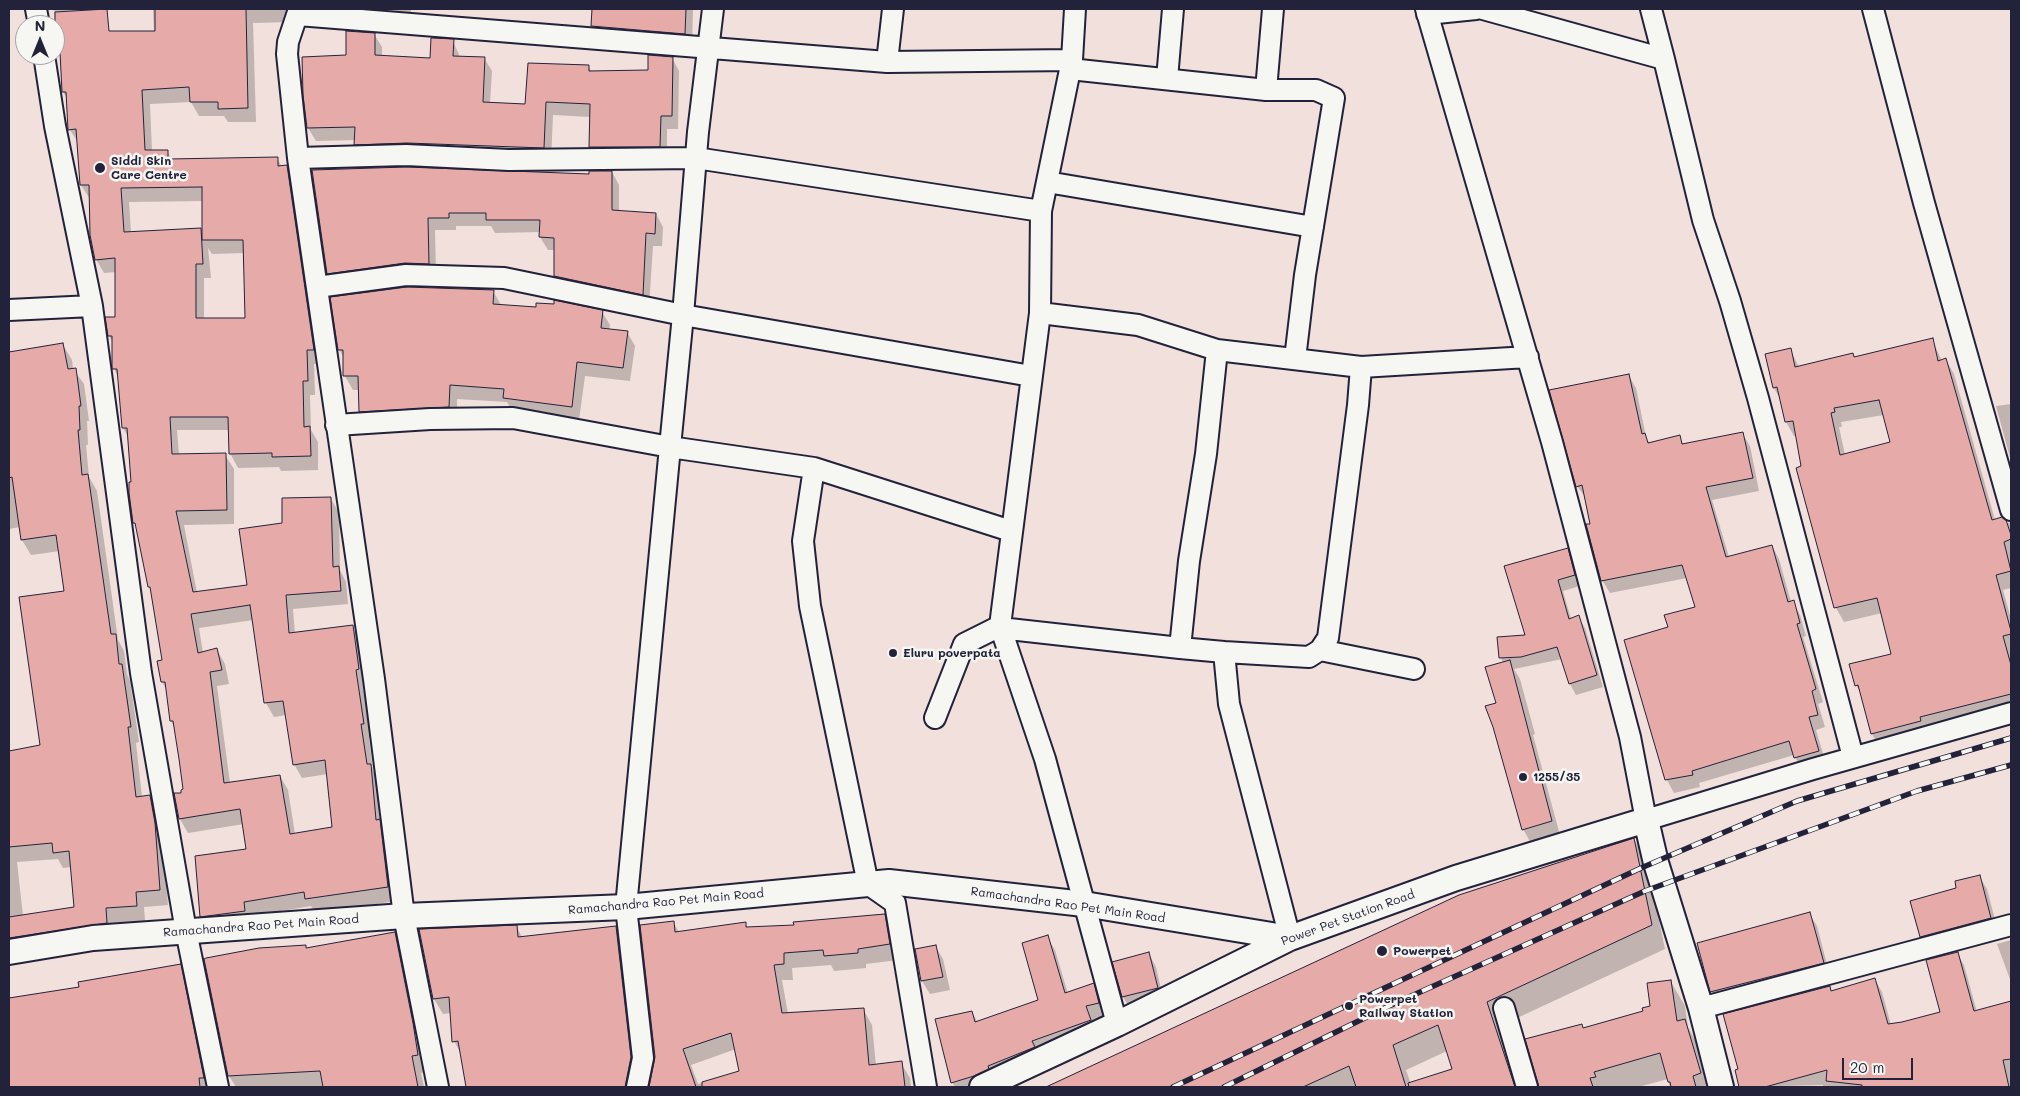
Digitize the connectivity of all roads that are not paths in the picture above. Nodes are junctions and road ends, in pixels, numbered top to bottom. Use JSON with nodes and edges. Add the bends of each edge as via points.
{"nodes":[{"id":1,"x":713,"y":9,"type":"edge"},
{"id":2,"x":892,"y":9,"type":"edge"},
{"id":3,"x":1075,"y":9,"type":"edge"},
{"id":4,"x":1173,"y":9,"type":"edge"},
{"id":5,"x":1273,"y":9,"type":"edge"},
{"id":6,"x":1476,"y":9,"type":"edge"},
{"id":7,"x":1483,"y":9,"type":"edge"},
{"id":8,"x":1651,"y":9,"type":"edge"},
{"id":9,"x":1873,"y":9,"type":"edge"},
{"id":10,"x":1426,"y":11,"type":"edge"},
{"id":11,"x":298,"y":12,"type":"edge"},
{"id":12,"x":709,"y":47,"type":"junction"},
{"id":13,"x":1664,"y":59,"type":"junction"},
{"id":14,"x":887,"y":62,"type":"junction"},
{"id":15,"x":1071,"y":64,"type":"junction"},
{"id":16,"x":46,"y":65,"type":"edge"},
{"id":17,"x":1167,"y":79,"type":"junction"},
{"id":18,"x":1266,"y":90,"type":"junction"},
{"id":19,"x":298,"y":158,"type":"junction"},
{"id":20,"x":696,"y":158,"type":"junction"},
{"id":21,"x":1047,"y":182,"type":"junction"},
{"id":22,"x":1041,"y":211,"type":"junction"},
{"id":23,"x":1313,"y":227,"type":"junction"},
{"id":24,"x":317,"y":287,"type":"junction"},
{"id":25,"x":92,"y":306,"type":"junction"},
{"id":26,"x":9,"y":310,"type":"edge"},
{"id":27,"x":1040,"y":313,"type":"junction"},
{"id":28,"x":683,"y":315,"type":"junction"},
{"id":29,"x":1218,"y":350,"type":"junction"},
{"id":30,"x":1528,"y":357,"type":"junction"},
{"id":31,"x":1295,"y":359,"type":"junction"},
{"id":32,"x":1361,"y":367,"type":"junction"},
{"id":33,"x":1031,"y":376,"type":"junction"},
{"id":34,"x":336,"y":425,"type":"junction"},
{"id":35,"x":670,"y":447,"type":"junction"},
{"id":36,"x":814,"y":468,"type":"junction"},
{"id":37,"x":2011,"y":510,"type":"edge"},
{"id":38,"x":1011,"y":531,"type":"junction"},
{"id":39,"x":1000,"y":627,"type":"junction"},
{"id":40,"x":1180,"y":648,"type":"junction"},
{"id":41,"x":1320,"y":650,"type":"junction"},
{"id":42,"x":1224,"y":652,"type":"junction"},
{"id":43,"x":1414,"y":669,"type":"dead end"},
{"id":44,"x":2011,"y":713,"type":"edge"},
{"id":45,"x":935,"y":718,"type":"dead end"},
{"id":46,"x":1854,"y":757,"type":"junction"},
{"id":47,"x":1646,"y":820,"type":"junction"},
{"id":48,"x":868,"y":884,"type":"junction"},
{"id":49,"x":1084,"y":904,"type":"junction"},
{"id":50,"x":626,"y":907,"type":"junction"},
{"id":51,"x":404,"y":916,"type":"junction"},
{"id":52,"x":2011,"y":925,"type":"edge"},
{"id":53,"x":186,"y":931,"type":"junction"},
{"id":54,"x":1290,"y":938,"type":"junction"},
{"id":55,"x":9,"y":952,"type":"edge"},
{"id":56,"x":1504,"y":1008,"type":"dead end"},
{"id":57,"x":1701,"y":1008,"type":"junction"},
{"id":58,"x":1117,"y":1024,"type":"junction"},
{"id":59,"x":218,"y":1087,"type":"edge"},
{"id":60,"x":438,"y":1087,"type":"edge"},
{"id":61,"x":637,"y":1087,"type":"edge"},
{"id":62,"x":926,"y":1087,"type":"edge"},
{"id":63,"x":982,"y":1087,"type":"edge"},
{"id":64,"x":1527,"y":1087,"type":"edge"},
{"id":65,"x":1721,"y":1087,"type":"edge"}],
"edges":[{"from":1,"to":12,"type":"street"},
{"from":2,"to":14,"type":"street"},
{"from":3,"to":15,"type":"street"},
{"from":4,"to":17,"type":"street"},
{"from":5,"to":18,"type":"street"},
{"from":6,"to":10,"type":"street"},
{"from":7,"to":13,"type":"street"},
{"from":8,"to":13,"type":"street"},
{"from":9,"to":37,"type":"street"},
{"from":10,"to":30,"type":"street"},
{"from":11,"to":12,"type":"street"},
{"from":11,"to":19,"type":"street","via":[[286,54]]},
{"from":12,"to":14,"type":"street"},
{"from":12,"to":20,"type":"street"},
{"from":13,"to":46,"type":"street","via":[[1703,220],[1758,398]]},
{"from":14,"to":15,"type":"street"},
{"from":15,"to":17,"type":"street"},
{"from":15,"to":21,"type":"street"},
{"from":16,"to":25,"type":"street"},
{"from":17,"to":18,"type":"street"},
{"from":18,"to":23,"type":"street","via":[[1316,90],[1334,98]]},
{"from":19,"to":20,"type":"street","via":[[406,154],[509,160]]},
{"from":19,"to":24,"type":"street"},
{"from":20,"to":22,"type":"street"},
{"from":20,"to":28,"type":"street"},
{"from":21,"to":22,"type":"street"},
{"from":21,"to":23,"type":"street"},
{"from":22,"to":27,"type":"street"},
{"from":23,"to":31,"type":"street"},
{"from":24,"to":28,"type":"street","via":[[406,275],[504,278]]},
{"from":24,"to":34,"type":"street"},
{"from":25,"to":26,"type":"street"},
{"from":25,"to":53,"type":"street","via":[[141,673]]},
{"from":27,"to":29,"type":"street","via":[[1138,325]]},
{"from":27,"to":33,"type":"street"},
{"from":28,"to":33,"type":"street"},
{"from":28,"to":35,"type":"street"},
{"from":29,"to":31,"type":"street"},
{"from":29,"to":40,"type":"street"},
{"from":30,"to":32,"type":"street"},
{"from":30,"to":47,"type":"street","via":[[1630,737]]},
{"from":31,"to":32,"type":"street"},
{"from":32,"to":41,"type":"street","via":[[1328,638]]},
{"from":33,"to":38,"type":"street"},
{"from":34,"to":35,"type":"street","via":[[514,418]]},
{"from":34,"to":51,"type":"street","via":[[374,679]]},
{"from":35,"to":36,"type":"street"},
{"from":35,"to":50,"type":"street"},
{"from":36,"to":38,"type":"street"},
{"from":36,"to":48,"type":"street","via":[[803,541],[810,606]]},
{"from":38,"to":39,"type":"street"},
{"from":39,"to":40,"type":"street"},
{"from":39,"to":45,"type":"street","via":[[964,644]]},
{"from":39,"to":49,"type":"street","via":[[1045,759]]},
{"from":40,"to":42,"type":"street"},
{"from":41,"to":42,"type":"street","via":[[1309,657]]},
{"from":41,"to":43,"type":"street"},
{"from":42,"to":54,"type":"street","via":[[1228,704]]},
{"from":44,"to":46,"type":"street"},
{"from":46,"to":47,"type":"street"},
{"from":47,"to":54,"type":"street","name":"Power Pet Station Road","via":[[1456,878]]},
{"from":47,"to":57,"type":"street"},
{"from":48,"to":49,"type":"street","name":"Ramachandra Rao Pet Main Road","via":[[889,882]]},
{"from":48,"to":50,"type":"street","name":"Ramachandra Rao Pet Main Road"},
{"from":48,"to":62,"type":"street","via":[[895,903]]},
{"from":49,"to":54,"type":"street","name":"Ramachandra Rao Pet Main Road"},
{"from":49,"to":58,"type":"street"},
{"from":50,"to":51,"type":"street","name":"Ramachandra Rao Pet Main Road"},
{"from":50,"to":61,"type":"street","via":[[642,1058]]},
{"from":51,"to":53,"type":"street","name":"Ramachandra Rao Pet Main Road"},
{"from":51,"to":60,"type":"street"},
{"from":52,"to":57,"type":"street"},
{"from":53,"to":55,"type":"street","name":"Ramachandra Rao Pet Main Road","via":[[93,938]]},
{"from":53,"to":59,"type":"street"},
{"from":54,"to":58,"type":"street","name":"Power Pet Station Road"},
{"from":56,"to":64,"type":"street"},
{"from":57,"to":65,"type":"street"},
{"from":58,"to":63,"type":"street","name":"Power Pet Station Road"}]}
